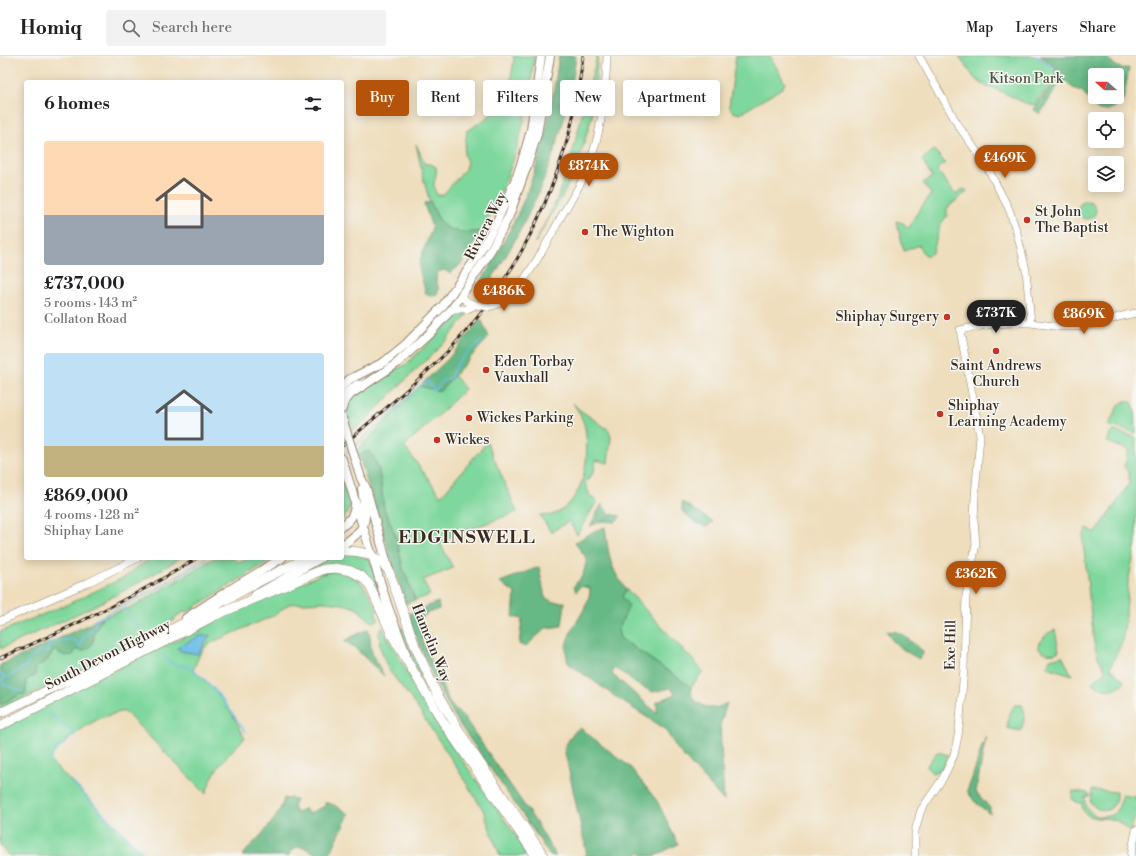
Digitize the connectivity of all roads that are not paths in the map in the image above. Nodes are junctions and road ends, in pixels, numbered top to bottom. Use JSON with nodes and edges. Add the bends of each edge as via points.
{"nodes":[{"id":1,"x":542,"y":56,"type":"edge"},
{"id":2,"x":550,"y":56,"type":"edge"},
{"id":3,"x":606,"y":56,"type":"edge"},
{"id":4,"x":919,"y":56,"type":"edge"},
{"id":5,"x":460,"y":294,"type":"junction"},
{"id":6,"x":476,"y":306,"type":"junction"},
{"id":7,"x":442,"y":307,"type":"junction"},
{"id":8,"x":452,"y":309,"type":"junction"},
{"id":9,"x":1136,"y":313,"type":"edge"},
{"id":10,"x":1031,"y":323,"type":"junction"},
{"id":11,"x":344,"y":383,"type":"edge"},
{"id":12,"x":344,"y":399,"type":"edge"},
{"id":13,"x":344,"y":424,"type":"edge"},
{"id":14,"x":344,"y":466,"type":"edge"},
{"id":15,"x":361,"y":478,"type":"junction"},
{"id":16,"x":355,"y":502,"type":"junction"},
{"id":17,"x":344,"y":524,"type":"edge"},
{"id":18,"x":364,"y":526,"type":"junction"},
{"id":19,"x":344,"y":543,"type":"edge"},
{"id":20,"x":344,"y":551,"type":"edge"},
{"id":21,"x":373,"y":555,"type":"junction"},
{"id":22,"x":134,"y":560,"type":"edge"},
{"id":23,"x":279,"y":560,"type":"edge"},
{"id":24,"x":304,"y":560,"type":"edge"},
{"id":25,"x":317,"y":560,"type":"edge"},
{"id":26,"x":389,"y":571,"type":"junction"},
{"id":27,"x":385,"y":608,"type":"junction"},
{"id":28,"x":228,"y":609,"type":"junction"},
{"id":29,"x":193,"y":620,"type":"junction"},
{"id":30,"x":0,"y":621,"type":"edge"},
{"id":31,"x":181,"y":627,"type":"junction"},
{"id":32,"x":412,"y":668,"type":"joint"},
{"id":33,"x":0,"y":713,"type":"edge"},
{"id":34,"x":0,"y":726,"type":"edge"},
{"id":35,"x":1136,"y":830,"type":"edge"},
{"id":36,"x":536,"y":856,"type":"edge"},
{"id":37,"x":544,"y":856,"type":"edge"},
{"id":38,"x":915,"y":856,"type":"edge"},
{"id":39,"x":1131,"y":856,"type":"edge"}],
"edges":[{"from":1,"to":7,"type":"main road","name":"Riviera Way","via":[[531,130],[514,183],[485,244]]},
{"from":2,"to":5,"type":"main road","name":"Riviera Way","via":[[537,134],[522,182],[497,240]]},
{"from":3,"to":6,"type":"street","bridge":true,"via":[[601,122],[593,155],[580,183],[522,282],[504,301],[487,307]]},
{"from":4,"to":10,"type":"street","via":[[958,125],[986,165],[1009,209],[1023,255]]},
{"from":5,"to":6,"type":"street","via":[[466,302]]},
{"from":5,"to":7,"type":"main road","via":[[449,305]]},
{"from":5,"to":8,"type":"main road","name":"Riviera Way"},
{"from":6,"to":8,"type":"street"},
{"from":7,"to":11,"type":"main road","name":"Riviera Way","via":[[395,355]]},
{"from":8,"to":12,"type":"main road","name":"Riviera Way","via":[[402,360]]},
{"from":9,"to":10,"type":"street","via":[[1068,327]]},
{"from":10,"to":38,"type":"street","name":"Exe Hill","via":[[994,324],[960,330],[980,436],[974,520],[976,544],[966,596],[964,668],[954,755],[943,778],[922,810],[915,831]]},
{"from":13,"to":15,"type":"main road","name":"Hamelin Way","bridge":true},
{"from":14,"to":16,"type":"main road","name":"Hamelin Way"},
{"from":15,"to":18,"type":"main road","via":[[366,513]]},
{"from":15,"to":26,"type":"main road","name":"Hamelin Way"},
{"from":16,"to":17,"type":"main road","via":[[353,515]]},
{"from":16,"to":18,"type":"main road","name":"Hamelin Way"},
{"from":18,"to":19,"type":"main road"},
{"from":18,"to":21,"type":"main road","name":"Hamelin Way"},
{"from":20,"to":21,"type":"highway","via":[[356,550]]},
{"from":21,"to":26,"type":"highway"},
{"from":21,"to":27,"type":"main road","name":"Hamelin Way"},
{"from":22,"to":30,"type":"street"},
{"from":23,"to":29,"type":"main road","name":"South Devon Highway","via":[[226,592]]},
{"from":24,"to":29,"type":"highway","name":"South Devon Highway"},
{"from":25,"to":28,"type":"main road","name":"South Devon Highway"},
{"from":26,"to":37,"type":"highway","name":"Hamelin Way","via":[[409,630],[437,694]]},
{"from":27,"to":28,"type":"highway","name":"South Devon Highway","via":[[362,577],[351,571],[336,568],[316,572]]},
{"from":27,"to":32,"type":"highway","name":"South Devon Highway"},
{"from":28,"to":29,"type":"highway","name":"South Devon Highway"},
{"from":29,"to":31,"type":"highway","name":"South Devon Highway"},
{"from":31,"to":33,"type":"highway","name":"South Devon Highway"},
{"from":31,"to":34,"type":"highway","name":"South Devon Highway"},
{"from":32,"to":36,"type":"highway","name":"Hamelin Way","via":[[458,746]]},
{"from":35,"to":39,"type":"street"}]}
